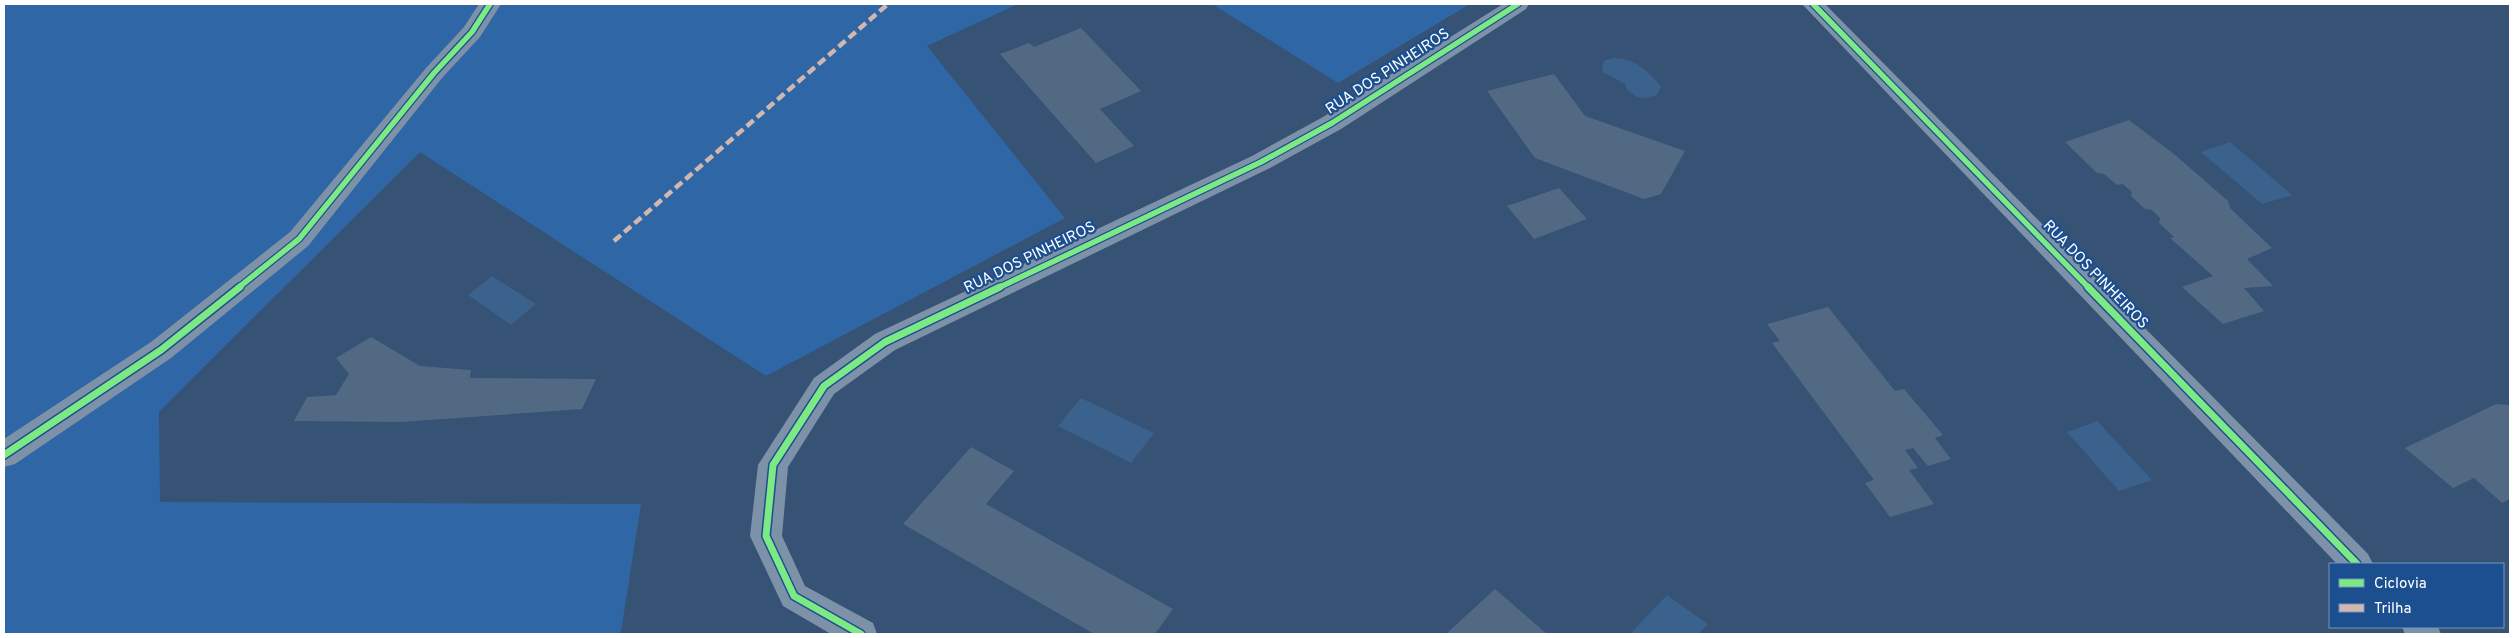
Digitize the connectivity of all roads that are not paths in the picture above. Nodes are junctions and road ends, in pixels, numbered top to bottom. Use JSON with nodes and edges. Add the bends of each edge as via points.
{"nodes":[{"id":1,"x":490,"y":4,"type":"edge"},
{"id":2,"x":1518,"y":4,"type":"edge"},
{"id":3,"x":1813,"y":4,"type":"edge"},
{"id":4,"x":4,"y":454,"type":"edge"},
{"id":5,"x":2356,"y":563,"type":"edge"},
{"id":6,"x":861,"y":634,"type":"edge"}],
"edges":[{"from":1,"to":4,"type":"street","via":[[299,239],[161,350]]},
{"from":2,"to":6,"type":"street","name":"RUA DOS PINHEIROS","via":[[1332,123],[1261,162],[885,342],[824,386],[773,465],[766,536],[794,596]]},
{"from":3,"to":5,"type":"street","name":"RUA DOS PINHEIROS"}]}
